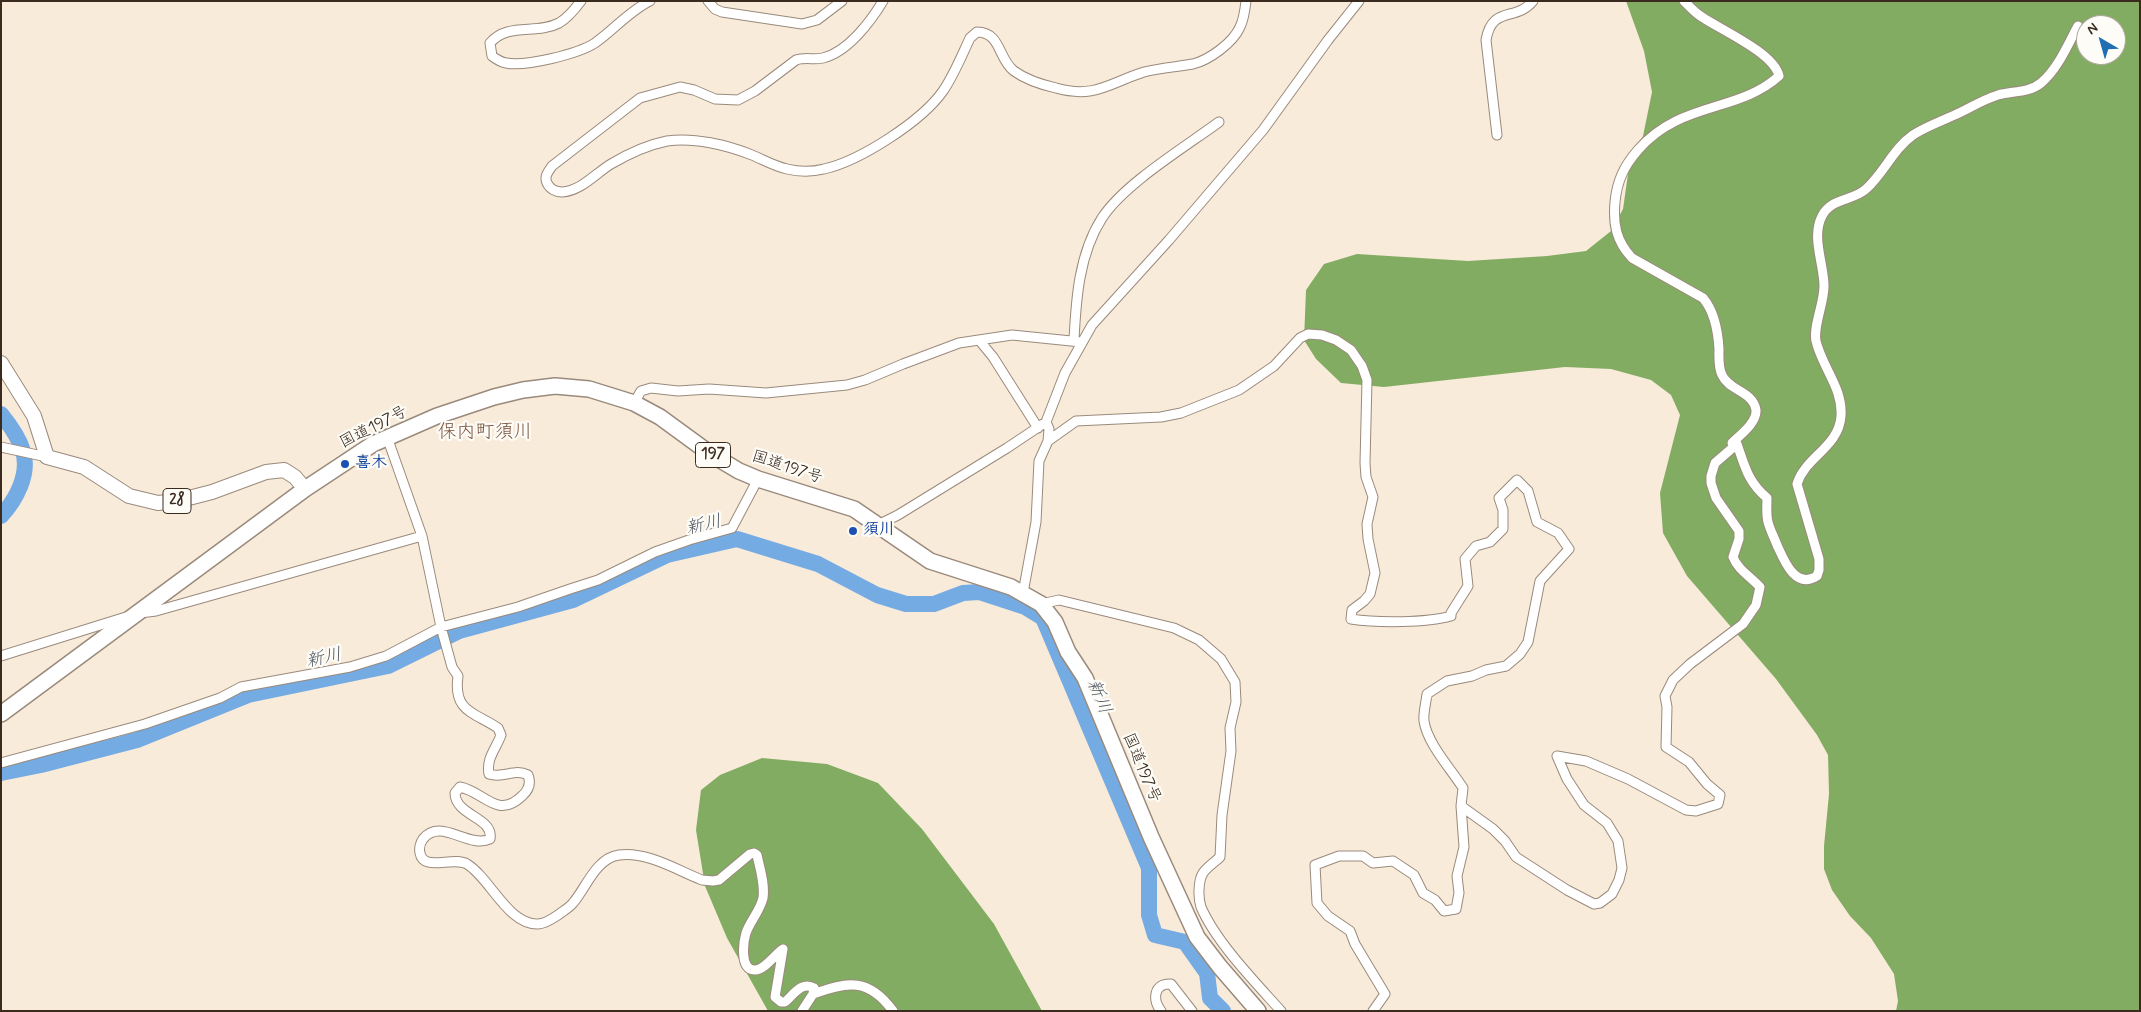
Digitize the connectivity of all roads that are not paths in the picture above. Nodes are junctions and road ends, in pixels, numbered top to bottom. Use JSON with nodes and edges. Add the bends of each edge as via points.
{"nodes":[{"id":1,"x":581,"y":1,"type":"edge"},
{"id":2,"x":650,"y":1,"type":"edge"},
{"id":3,"x":708,"y":1,"type":"edge"},
{"id":4,"x":842,"y":1,"type":"edge"},
{"id":5,"x":883,"y":1,"type":"edge"},
{"id":6,"x":1246,"y":1,"type":"edge"},
{"id":7,"x":1359,"y":1,"type":"edge"},
{"id":8,"x":1533,"y":1,"type":"edge"},
{"id":9,"x":1684,"y":1,"type":"edge"},
{"id":10,"x":2076,"y":30,"type":"edge"},
{"id":11,"x":1219,"y":122,"type":"dead end"},
{"id":12,"x":1497,"y":134,"type":"dead end"},
{"id":13,"x":979,"y":340,"type":"junction"},
{"id":14,"x":1078,"y":341,"type":"junction"},
{"id":15,"x":1,"y":363,"type":"edge"},
{"id":16,"x":634,"y":403,"type":"junction"},
{"id":17,"x":1042,"y":425,"type":"junction"},
{"id":18,"x":387,"y":437,"type":"junction"},
{"id":19,"x":1048,"y":441,"type":"junction"},
{"id":20,"x":1737,"y":444,"type":"junction"},
{"id":21,"x":6,"y":448,"type":"edge"},
{"id":22,"x":44,"y":456,"type":"junction"},
{"id":23,"x":758,"y":479,"type":"junction"},
{"id":24,"x":305,"y":489,"type":"junction"},
{"id":25,"x":876,"y":526,"type":"junction"},
{"id":26,"x":422,"y":536,"type":"junction"},
{"id":27,"x":1023,"y":593,"type":"junction"},
{"id":28,"x":1041,"y":604,"type":"junction"},
{"id":29,"x":137,"y":614,"type":"junction"},
{"id":30,"x":441,"y":627,"type":"junction"},
{"id":31,"x":1,"y":656,"type":"edge"},
{"id":32,"x":1,"y":714,"type":"edge"},
{"id":33,"x":1,"y":763,"type":"edge"},
{"id":34,"x":1462,"y":806,"type":"junction"},
{"id":35,"x":813,"y":994,"type":"junction"},
{"id":36,"x":802,"y":1011,"type":"edge"},
{"id":37,"x":893,"y":1011,"type":"edge"},
{"id":38,"x":1161,"y":1011,"type":"edge"},
{"id":39,"x":1192,"y":1011,"type":"edge"},
{"id":40,"x":1258,"y":1011,"type":"edge"},
{"id":41,"x":1281,"y":1011,"type":"edge"},
{"id":42,"x":1373,"y":1011,"type":"edge"}],
"edges":[{"from":1,"to":2,"type":"street","via":[[568,16],[552,26],[500,33],[490,43],[492,56],[506,63],[516,63],[557,57],[584,48]]},
{"from":3,"to":4,"type":"street","via":[[722,12],[802,24],[817,20]]},
{"from":5,"to":6,"type":"street","via":[[865,28],[836,52],[822,58],[796,60],[746,97],[731,101],[714,99],[680,87],[634,102],[552,166],[547,173],[548,185],[562,192],[571,190],[640,149],[680,140],[726,146],[787,169],[825,169],[855,158],[919,116],[942,92],[970,38],[977,32],[991,35],[1015,72],[1057,89],[1092,92],[1150,70],[1205,59],[1241,26]]},
{"from":7,"to":14,"type":"street","via":[[1263,130]]},
{"from":8,"to":12,"type":"street","via":[[1520,11],[1498,17],[1487,31]]},
{"from":9,"to":20,"type":"street","via":[[1700,16],[1768,59],[1779,76],[1769,85],[1733,100],[1678,118],[1647,139],[1622,173],[1613,218],[1624,250],[1632,258],[1704,298],[1711,307],[1722,378],[1745,394],[1756,410],[1754,419],[1732,443]]},
{"from":10,"to":20,"type":"street","via":[[2043,82],[2028,89],[1999,94],[1926,127],[1911,136],[1866,189],[1834,203],[1824,213],[1817,233],[1824,300],[1815,336],[1834,379],[1841,416],[1836,435],[1801,473],[1797,484],[1819,559],[1819,570],[1813,579],[1801,579],[1786,565],[1767,521],[1767,498],[1755,488]]},
{"from":11,"to":14,"type":"street","via":[[1139,180],[1102,218],[1085,257],[1080,278]]},
{"from":13,"to":14,"type":"street","via":[[1012,335]]},
{"from":13,"to":16,"type":"street","via":[[959,343],[847,385],[766,393],[651,388],[641,392]]},
{"from":13,"to":17,"type":"street"},
{"from":14,"to":17,"type":"street"},
{"from":15,"to":22,"type":"main road","via":[[34,416]]},
{"from":16,"to":18,"type":"highway","name":"国道197号","number":"197","via":[[589,389],[555,386],[523,390],[494,396]]},
{"from":16,"to":23,"type":"highway","name":"国道197号","number":"197","via":[[660,417],[712,455]]},
{"from":17,"to":19,"type":"street","via":[[1049,429]]},
{"from":17,"to":25,"type":"street"},
{"from":18,"to":24,"type":"highway","name":"国道197号","number":"197"},
{"from":18,"to":26,"type":"street"},
{"from":19,"to":27,"type":"street","via":[[1039,461],[1036,522]]},
{"from":19,"to":34,"type":"street","via":[[1076,421],[1181,413],[1239,390],[1274,366],[1300,338],[1308,334],[1336,340],[1351,350],[1367,380],[1365,463],[1373,497],[1368,539],[1375,573],[1370,594],[1352,610],[1351,619],[1373,622],[1452,616],[1468,586],[1465,559],[1476,546],[1490,542],[1503,529],[1503,510],[1498,498],[1517,480],[1528,491],[1537,522],[1558,533],[1569,549],[1540,581],[1528,642],[1520,654],[1506,666],[1448,681],[1427,694],[1425,727],[1463,788]]},
{"from":20,"to":34,"type":"street","via":[[1715,463],[1711,483],[1716,498],[1739,531],[1733,557],[1737,568],[1751,576],[1760,587],[1756,605],[1743,624],[1673,680],[1666,696],[1666,747],[1689,762],[1720,795],[1718,804],[1696,811],[1686,810],[1586,761],[1557,756],[1584,806],[1607,822],[1618,841],[1622,862],[1619,880],[1612,894],[1594,904],[1516,857],[1493,829]]},
{"from":21,"to":22,"type":"street"},
{"from":22,"to":24,"type":"main road","number":"28","via":[[84,467],[129,496],[158,503],[212,492],[266,472],[284,470]]},
{"from":23,"to":25,"type":"highway","name":"国道197号","number":"197","via":[[854,509]]},
{"from":23,"to":30,"type":"street","via":[[732,528],[655,552],[598,580],[518,607]]},
{"from":24,"to":29,"type":"highway","name":"国道197号","number":"197"},
{"from":25,"to":27,"type":"highway","name":"国道197号","number":"197","via":[[930,561]]},
{"from":26,"to":29,"type":"street"},
{"from":26,"to":30,"type":"street"},
{"from":27,"to":28,"type":"highway","name":"国道197号","number":"197"},
{"from":28,"to":40,"type":"highway","name":"国道197号","number":"197","via":[[1055,622],[1068,652],[1085,678],[1151,837],[1198,937]]},
{"from":28,"to":41,"type":"street","via":[[1058,600],[1174,628],[1199,640],[1221,659],[1235,682],[1236,702],[1230,728],[1231,751],[1220,857],[1203,873],[1200,905],[1242,967]]},
{"from":29,"to":31,"type":"street"},
{"from":29,"to":32,"type":"highway","name":"国道197号","number":"197"},
{"from":30,"to":33,"type":"street","via":[[386,656],[350,667],[241,687],[220,698],[145,724]]},
{"from":30,"to":35,"type":"street","via":[[452,667],[458,676],[456,688],[460,703],[467,711],[498,728],[500,735],[490,756],[489,774],[499,777],[522,772],[528,775],[529,786],[524,794],[505,806],[489,802],[471,789],[460,787],[455,793],[457,802],[488,826],[490,839],[482,843],[473,842],[449,832],[436,831],[421,843],[421,857],[436,864],[449,860],[466,864],[522,921],[541,924],[572,905],[602,863],[612,857],[637,856],[713,882],[754,853],[764,885],[762,899],[746,934],[745,963],[754,970],[761,968],[783,949],[775,997],[785,1002],[804,986],[814,988]]},
{"from":34,"to":42,"type":"street","via":[[1464,847],[1457,876],[1459,893],[1456,909],[1444,911],[1423,893],[1414,875],[1393,861],[1373,863],[1363,856],[1339,856],[1315,865],[1317,903],[1328,916],[1350,931],[1385,994]]},
{"from":35,"to":36,"type":"street"},
{"from":35,"to":37,"type":"street","via":[[849,983],[860,984],[881,996]]},
{"from":38,"to":39,"type":"street","via":[[1155,994],[1158,986],[1164,983],[1171,984]]}]}
